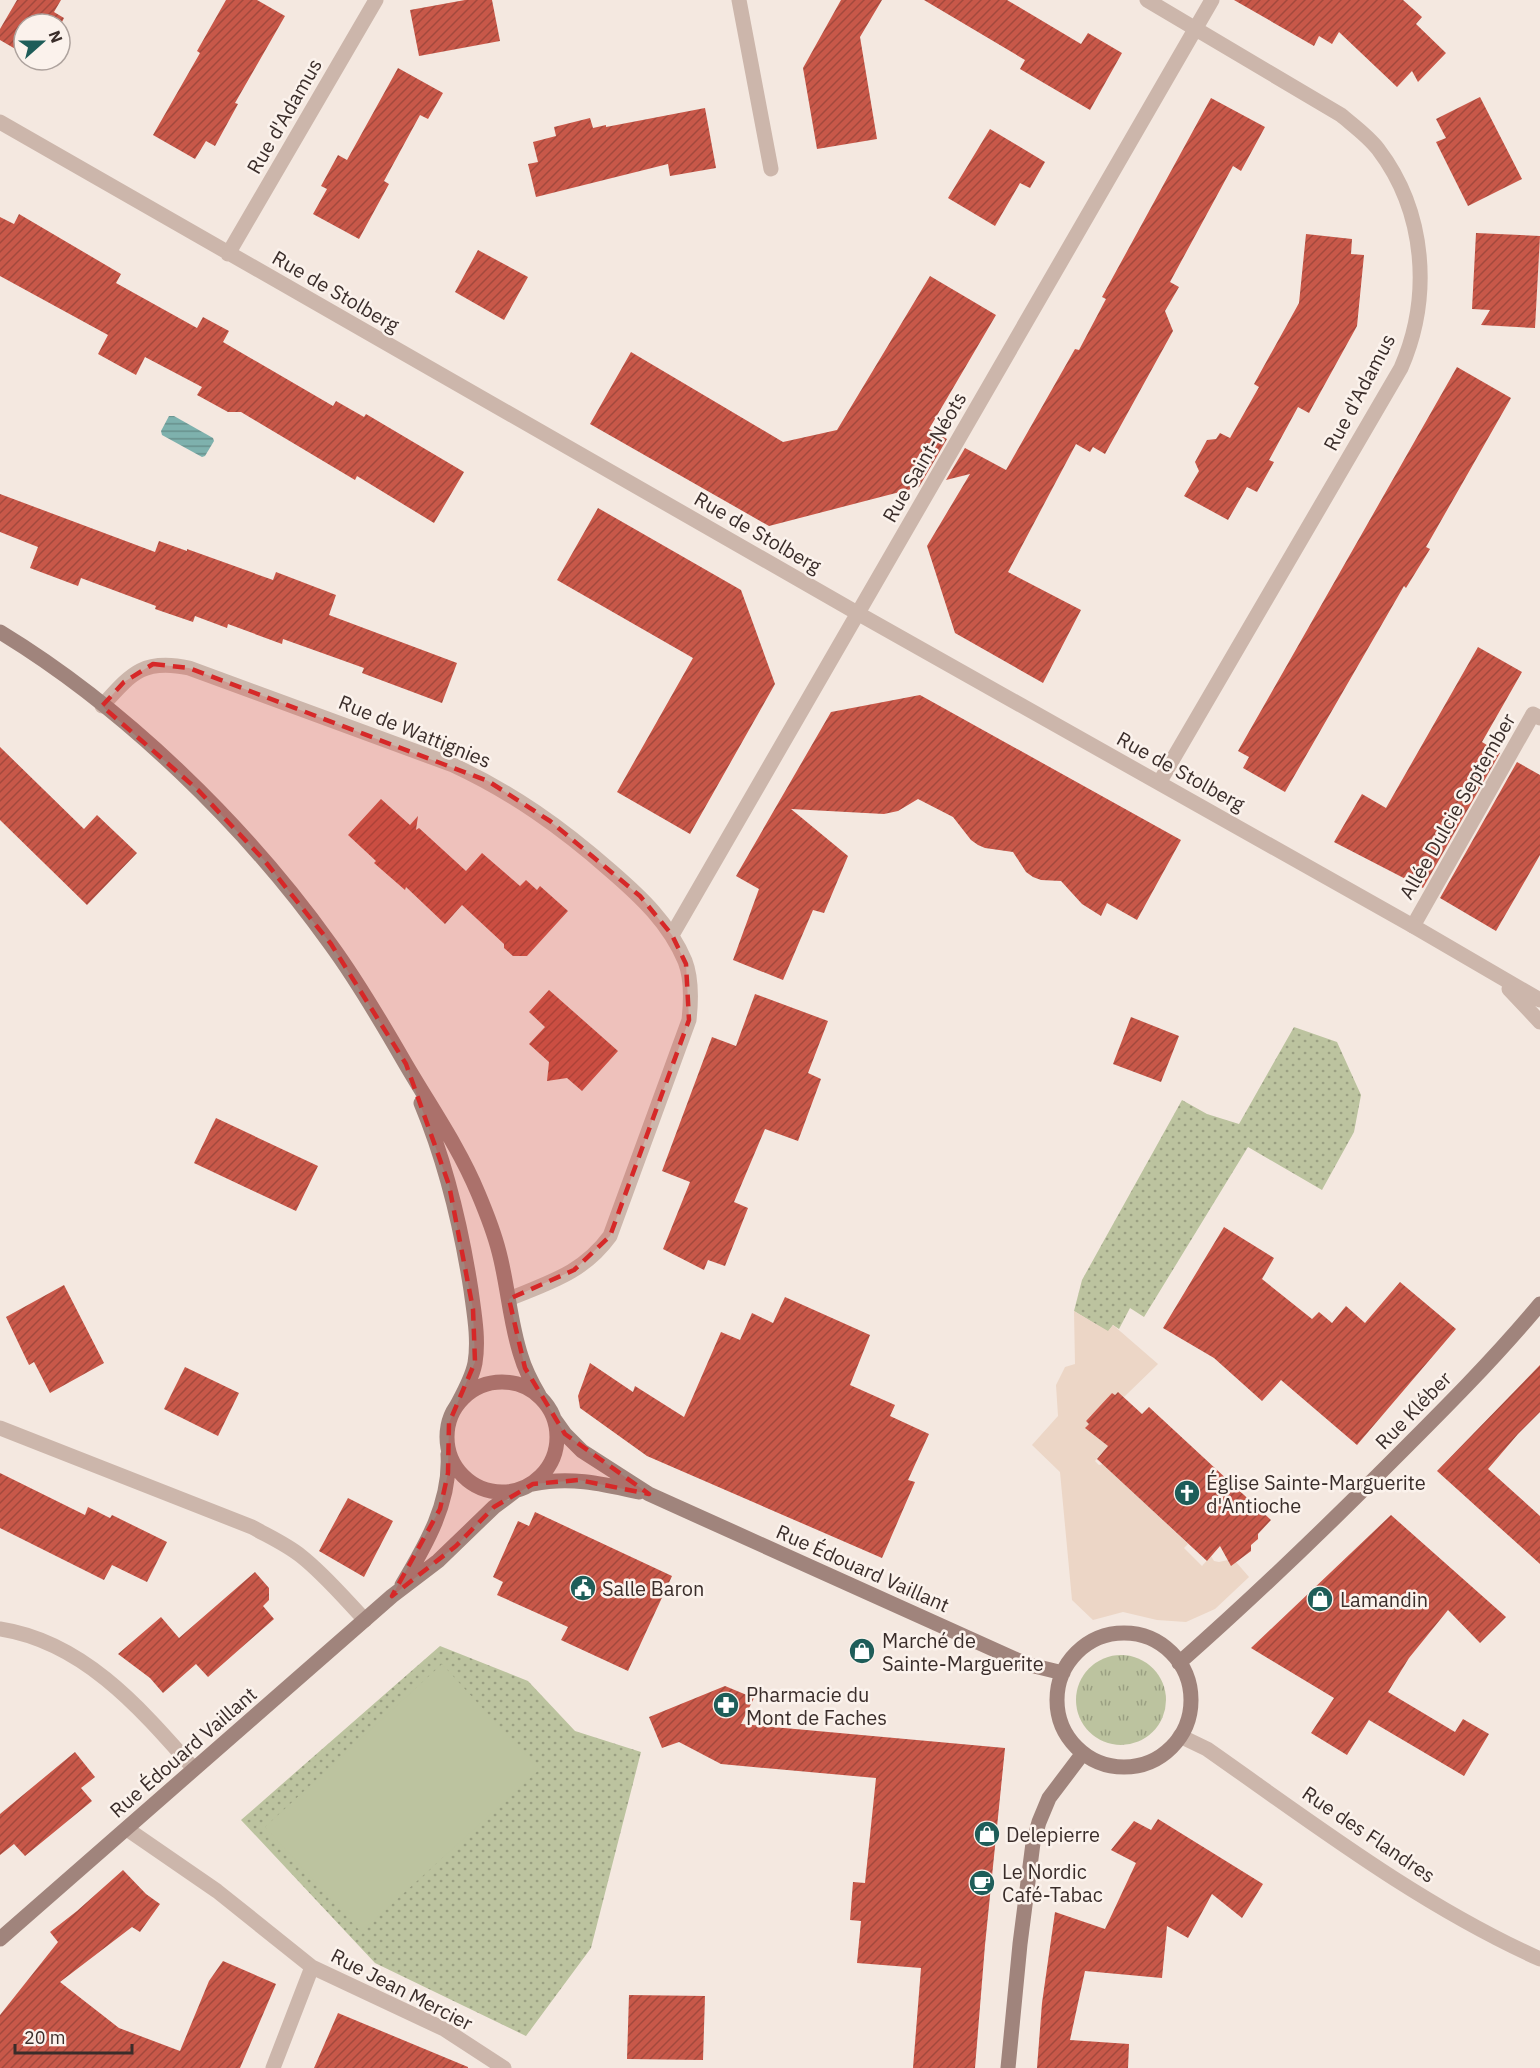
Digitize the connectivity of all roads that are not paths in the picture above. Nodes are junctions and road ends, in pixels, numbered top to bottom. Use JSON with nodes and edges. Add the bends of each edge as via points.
{"nodes":[{"id":1,"x":376,"y":0,"type":"edge"},
{"id":2,"x":739,"y":0,"type":"edge"},
{"id":3,"x":1147,"y":0,"type":"edge"},
{"id":4,"x":1212,"y":0,"type":"edge"},
{"id":5,"x":1195,"y":27,"type":"junction"},
{"id":6,"x":0,"y":123,"type":"edge"},
{"id":7,"x":771,"y":169,"type":"dead end"},
{"id":8,"x":228,"y":254,"type":"junction"},
{"id":9,"x":859,"y":614,"type":"junction"},
{"id":10,"x":0,"y":632,"type":"edge"},
{"id":11,"x":102,"y":706,"type":"junction"},
{"id":12,"x":1540,"y":718,"type":"edge"},
{"id":13,"x":1159,"y":783,"type":"junction"},
{"id":14,"x":1413,"y":926,"type":"junction"},
{"id":15,"x":672,"y":935,"type":"junction"},
{"id":16,"x":1497,"y":976,"type":"junction"},
{"id":17,"x":1540,"y":1000,"type":"edge"},
{"id":18,"x":1540,"y":1022,"type":"edge"},
{"id":19,"x":406,"y":1064,"type":"junction"},
{"id":20,"x":509,"y":1299,"type":"junction"},
{"id":21,"x":1540,"y":1304,"type":"edge"},
{"id":22,"x":539,"y":1395,"type":"junction"},
{"id":23,"x":457,"y":1405,"type":"junction"},
{"id":24,"x":555,"y":1420,"type":"junction"},
{"id":25,"x":0,"y":1428,"type":"edge"},
{"id":26,"x":447,"y":1444,"type":"junction"},
{"id":27,"x":533,"y":1484,"type":"junction"},
{"id":28,"x":514,"y":1492,"type":"junction"},
{"id":29,"x":649,"y":1494,"type":"junction"},
{"id":30,"x":392,"y":1596,"type":"junction"},
{"id":31,"x":365,"y":1620,"type":"junction"},
{"id":32,"x":0,"y":1629,"type":"edge"},
{"id":33,"x":1179,"y":1663,"type":"junction"},
{"id":34,"x":1063,"y":1673,"type":"junction"},
{"id":35,"x":1180,"y":1736,"type":"junction"},
{"id":36,"x":1083,"y":1753,"type":"junction"},
{"id":37,"x":194,"y":1769,"type":"junction"},
{"id":38,"x":127,"y":1829,"type":"junction"},
{"id":39,"x":0,"y":1939,"type":"edge"},
{"id":40,"x":1540,"y":1959,"type":"edge"},
{"id":41,"x":312,"y":1968,"type":"junction"},
{"id":42,"x":273,"y":2068,"type":"edge"},
{"id":43,"x":504,"y":2068,"type":"edge"},
{"id":44,"x":1008,"y":2068,"type":"edge"}],
"edges":[{"from":1,"to":8,"type":"street","name":"Rue d'Adamus"},
{"from":2,"to":7,"type":"street"},
{"from":3,"to":5,"type":"street","name":"Rue d'Adamus"},
{"from":4,"to":5,"type":"street","name":"Rue Saint-Néots"},
{"from":5,"to":9,"type":"street","name":"Rue Saint-Néots"},
{"from":5,"to":13,"type":"street","name":"Rue d'Adamus","via":[[1361,131],[1378,150],[1406,199],[1415,225],[1421,277],[1415,329],[1401,368]]},
{"from":6,"to":8,"type":"street","name":"Rue de Stolberg"},
{"from":8,"to":9,"type":"street","name":"Rue de Stolberg"},
{"from":9,"to":13,"type":"street","name":"Rue de Stolberg"},
{"from":9,"to":15,"type":"street","name":"Rue Saint-Néots"},
{"from":10,"to":11,"type":"street"},
{"from":11,"to":15,"type":"street","name":"Rue de Wattignies","via":[[136,673],[153,664],[169,663],[453,765],[521,801],[572,837],[640,896]]},
{"from":11,"to":19,"type":"street","via":[[198,790],[270,867],[331,944]]},
{"from":12,"to":14,"type":"street","name":"Allée Dulcie September","via":[[1533,714]]},
{"from":13,"to":14,"type":"street","name":"Rue de Stolberg"},
{"from":14,"to":16,"type":"street","name":"Rue de Stolberg"},
{"from":15,"to":20,"type":"street","name":"Rue de Wattignies","via":[[686,964],[689,1020],[610,1236],[588,1262]]},
{"from":16,"to":17,"type":"street","name":"Rue de Stolberg"},
{"from":16,"to":18,"type":"street","name":"Rue de Stolberg"},
{"from":19,"to":20,"type":"street","via":[[477,1191],[499,1252]]},
{"from":19,"to":23,"type":"street","via":[[450,1185],[470,1285],[475,1362]]},
{"from":20,"to":22,"type":"street","via":[[521,1356]]},
{"from":21,"to":33,"type":"street","name":"Rue Kléber","via":[[1430,1424]]},
{"from":22,"to":23,"type":"street","via":[[511,1382],[491,1383],[472,1391]]},
{"from":22,"to":24,"type":"street"},
{"from":23,"to":26,"type":"street","via":[[449,1424]]},
{"from":24,"to":27,"type":"street","via":[[558,1441],[552,1461]]},
{"from":24,"to":29,"type":"street","name":"Rue Édouard Vaillant","via":[[582,1450]]},
{"from":25,"to":31,"type":"street","via":[[270,1536],[321,1573]]},
{"from":26,"to":28,"type":"street","via":[[466,1479],[484,1490]]},
{"from":26,"to":30,"type":"street","name":"Rue Édouard Vaillant","via":[[448,1473],[440,1509],[425,1545]]},
{"from":27,"to":28,"type":"street"},
{"from":27,"to":29,"type":"street","name":"Rue Édouard Vaillant","via":[[579,1480]]},
{"from":28,"to":30,"type":"street","name":"Rue Édouard Vaillant","via":[[438,1561]]},
{"from":29,"to":34,"type":"street","name":"Rue Édouard Vaillant","via":[[1026,1665]]},
{"from":30,"to":31,"type":"street","name":"Rue Édouard Vaillant"},
{"from":31,"to":37,"type":"street","name":"Rue Édouard Vaillant"},
{"from":32,"to":37,"type":"street","via":[[40,1639],[91,1667],[136,1706]]},
{"from":33,"to":34,"type":"street","via":[[1155,1641],[1123,1634],[1092,1641],[1075,1655]]},
{"from":33,"to":35,"type":"street","via":[[1190,1694],[1189,1716]]},
{"from":34,"to":36,"type":"street","via":[[1057,1694],[1059,1716],[1068,1736]]},
{"from":35,"to":36,"type":"street","via":[[1156,1759],[1135,1766],[1102,1763]]},
{"from":35,"to":40,"type":"street","name":"Rue des Flandres","via":[[1207,1749],[1378,1869],[1450,1913]]},
{"from":36,"to":44,"type":"street","via":[[1050,1798],[1033,1843]]},
{"from":37,"to":38,"type":"street","name":"Rue Édouard Vaillant"},
{"from":38,"to":39,"type":"street","name":"Rue Édouard Vaillant"},
{"from":38,"to":41,"type":"street","via":[[217,1891]]},
{"from":41,"to":42,"type":"street","name":"Rue Jean Mercier"},
{"from":41,"to":43,"type":"street","name":"Rue Jean Mercier","via":[[444,2029]]}]}
